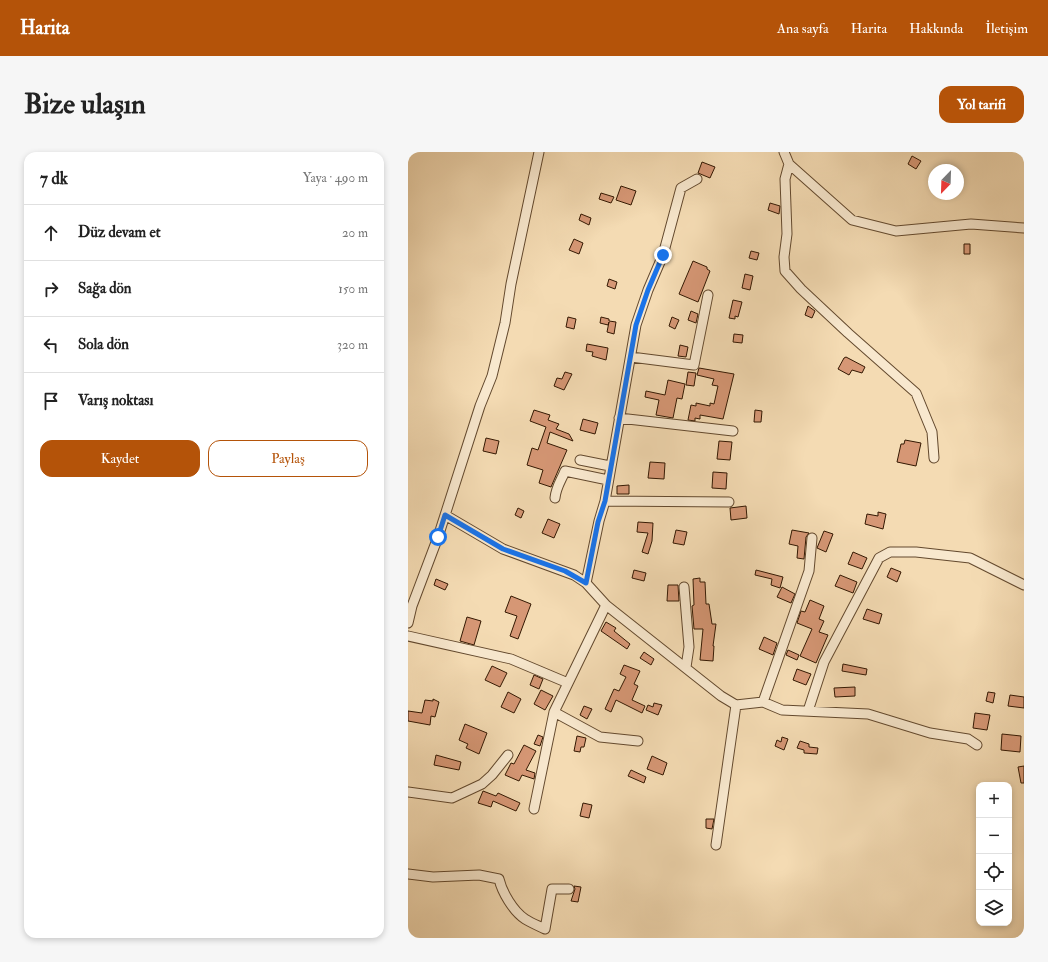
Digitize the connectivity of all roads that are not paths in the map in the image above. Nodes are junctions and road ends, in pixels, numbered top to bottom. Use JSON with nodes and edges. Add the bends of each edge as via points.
{"nodes":[{"id":1,"x":539,"y":152,"type":"edge"},
{"id":2,"x":784,"y":152,"type":"edge"},
{"id":3,"x":789,"y":164,"type":"junction"},
{"id":4,"x":697,"y":179,"type":"dead end"},
{"id":5,"x":1024,"y":228,"type":"edge"},
{"id":6,"x":708,"y":295,"type":"dead end"},
{"id":7,"x":631,"y":357,"type":"junction"},
{"id":8,"x":619,"y":418,"type":"junction"},
{"id":9,"x":733,"y":431,"type":"dead end"},
{"id":10,"x":934,"y":458,"type":"dead end"},
{"id":11,"x":580,"y":460,"type":"dead end"},
{"id":12,"x":610,"y":466,"type":"junction"},
{"id":13,"x":608,"y":480,"type":"junction"},
{"id":14,"x":555,"y":498,"type":"dead end"},
{"id":15,"x":605,"y":501,"type":"junction"},
{"id":16,"x":729,"y":502,"type":"dead end"},
{"id":17,"x":445,"y":515,"type":"junction"},
{"id":18,"x":812,"y":538,"type":"dead end"},
{"id":19,"x":586,"y":583,"type":"junction"},
{"id":20,"x":1024,"y":585,"type":"edge"},
{"id":21,"x":684,"y":587,"type":"dead end"},
{"id":22,"x":606,"y":605,"type":"junction"},
{"id":23,"x":408,"y":623,"type":"edge"},
{"id":24,"x":408,"y":636,"type":"edge"},
{"id":25,"x":686,"y":667,"type":"junction"},
{"id":26,"x":568,"y":683,"type":"junction"},
{"id":27,"x":763,"y":702,"type":"junction"},
{"id":28,"x":736,"y":705,"type":"junction"},
{"id":29,"x":808,"y":711,"type":"junction"},
{"id":30,"x":554,"y":712,"type":"junction"},
{"id":31,"x":638,"y":741,"type":"dead end"},
{"id":32,"x":977,"y":745,"type":"dead end"},
{"id":33,"x":508,"y":755,"type":"dead end"},
{"id":34,"x":408,"y":792,"type":"edge"},
{"id":35,"x":534,"y":809,"type":"dead end"},
{"id":36,"x":716,"y":845,"type":"dead end"},
{"id":37,"x":408,"y":874,"type":"edge"},
{"id":38,"x":569,"y":889,"type":"dead end"}],
"edges":[{"from":1,"to":17,"type":"street","via":[[492,376]]},
{"from":2,"to":3,"type":"street"},
{"from":3,"to":5,"type":"street","via":[[852,220],[896,231],[971,224]]},
{"from":3,"to":10,"type":"street","via":[[785,179],[785,271],[848,333],[916,393],[932,432]]},
{"from":4,"to":7,"type":"street","via":[[681,188],[663,255],[636,325]]},
{"from":6,"to":7,"type":"street","via":[[694,365]]},
{"from":7,"to":8,"type":"street"},
{"from":8,"to":9,"type":"street"},
{"from":8,"to":12,"type":"street"},
{"from":11,"to":12,"type":"street"},
{"from":12,"to":13,"type":"street"},
{"from":13,"to":14,"type":"street","via":[[565,471],[556,487]]},
{"from":13,"to":15,"type":"street"},
{"from":15,"to":16,"type":"street"},
{"from":15,"to":19,"type":"street","via":[[598,522]]},
{"from":17,"to":19,"type":"street","via":[[503,549],[565,571]]},
{"from":17,"to":23,"type":"street"},
{"from":18,"to":27,"type":"street","via":[[809,571]]},
{"from":19,"to":22,"type":"street"},
{"from":20,"to":29,"type":"street","via":[[970,558],[890,552],[879,558],[824,662]]},
{"from":21,"to":25,"type":"street","via":[[689,647]]},
{"from":22,"to":25,"type":"street"},
{"from":22,"to":26,"type":"street"},
{"from":24,"to":26,"type":"street","via":[[511,659]]},
{"from":25,"to":28,"type":"street","via":[[720,696]]},
{"from":26,"to":30,"type":"street"},
{"from":27,"to":28,"type":"street"},
{"from":27,"to":29,"type":"street","via":[[782,710]]},
{"from":28,"to":36,"type":"street"},
{"from":29,"to":32,"type":"street","via":[[868,714],[930,733],[968,739]]},
{"from":30,"to":31,"type":"street","via":[[600,737]]},
{"from":30,"to":35,"type":"street"},
{"from":33,"to":34,"type":"street","via":[[482,784],[452,798]]},
{"from":37,"to":38,"type":"street","via":[[433,877],[479,875],[499,879],[500,886],[512,906],[524,919],[545,929],[552,889]]}]}
